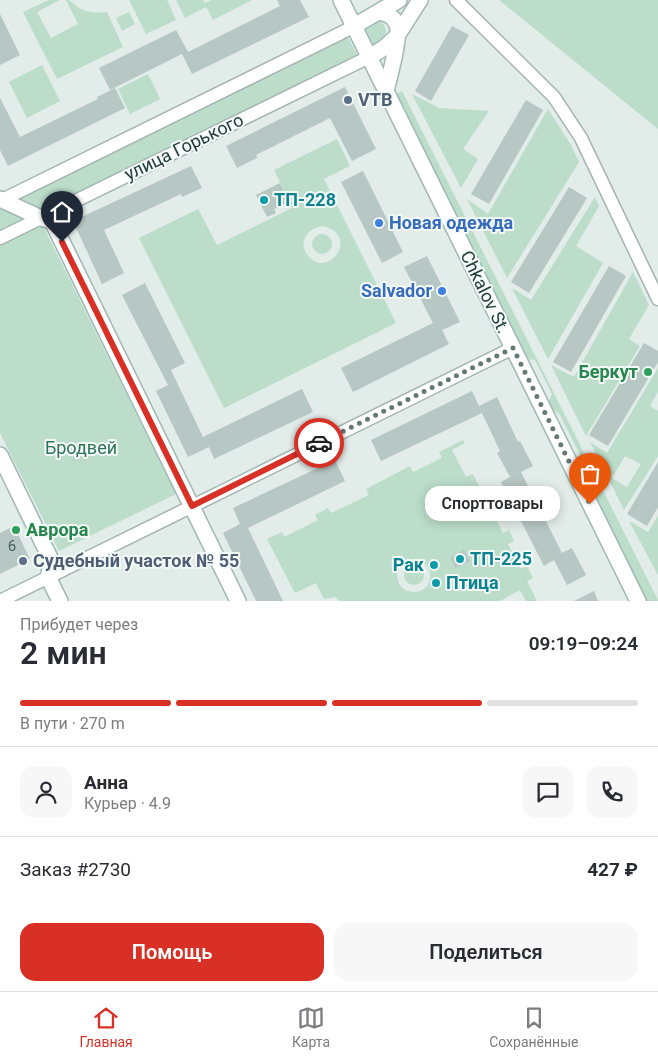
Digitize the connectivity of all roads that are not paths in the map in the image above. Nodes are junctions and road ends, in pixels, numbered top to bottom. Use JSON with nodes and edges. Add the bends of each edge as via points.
{"nodes":[{"id":1,"x":341,"y":0,"type":"edge"},
{"id":2,"x":399,"y":0,"type":"edge"},
{"id":3,"x":420,"y":0,"type":"edge"},
{"id":4,"x":456,"y":0,"type":"edge"},
{"id":5,"x":379,"y":12,"type":"junction"},
{"id":6,"x":354,"y":26,"type":"junction"},
{"id":7,"x":398,"y":36,"type":"junction"},
{"id":8,"x":369,"y":57,"type":"junction"},
{"id":9,"x":386,"y":91,"type":"junction"},
{"id":10,"x":1,"y":200,"type":"edge"},
{"id":11,"x":41,"y":218,"type":"junction"},
{"id":12,"x":0,"y":238,"type":"edge"},
{"id":13,"x":658,"y":299,"type":"edge"},
{"id":14,"x":513,"y":348,"type":"junction"},
{"id":15,"x":0,"y":455,"type":"edge"},
{"id":16,"x":192,"y":506,"type":"junction"},
{"id":17,"x":48,"y":577,"type":"junction"},
{"id":18,"x":0,"y":601,"type":"edge"},
{"id":19,"x":60,"y":601,"type":"edge"},
{"id":20,"x":238,"y":601,"type":"edge"},
{"id":21,"x":638,"y":601,"type":"edge"}],
"edges":[{"from":1,"to":6,"type":"main road","name":"Chkalov St."},
{"from":2,"to":5,"type":"main road"},
{"from":3,"to":7,"type":"main road"},
{"from":4,"to":13,"type":"street","via":[[554,96],[581,138]]},
{"from":5,"to":6,"type":"main road"},
{"from":5,"to":7,"type":"main road","via":[[393,18]]},
{"from":6,"to":8,"type":"main road","name":"Chkalov St."},
{"from":6,"to":10,"type":"street","name":"улица Горького"},
{"from":7,"to":8,"type":"main road"},
{"from":7,"to":9,"type":"main road"},
{"from":8,"to":9,"type":"main road","name":"Chkalov St."},
{"from":8,"to":11,"type":"street","name":"улица Горького"},
{"from":9,"to":14,"type":"main road","name":"Chkalov St."},
{"from":10,"to":11,"type":"main road"},
{"from":11,"to":12,"type":"street","name":"улица Горького"},
{"from":11,"to":16,"type":"main road","via":[[52,221]]},
{"from":14,"to":16,"type":"street"},
{"from":14,"to":21,"type":"main road","name":"Chkalov St."},
{"from":15,"to":17,"type":"main road","via":[[52,562]]},
{"from":16,"to":17,"type":"street"},
{"from":16,"to":20,"type":"main road"},
{"from":17,"to":18,"type":"street"},
{"from":17,"to":19,"type":"main road"}]}
